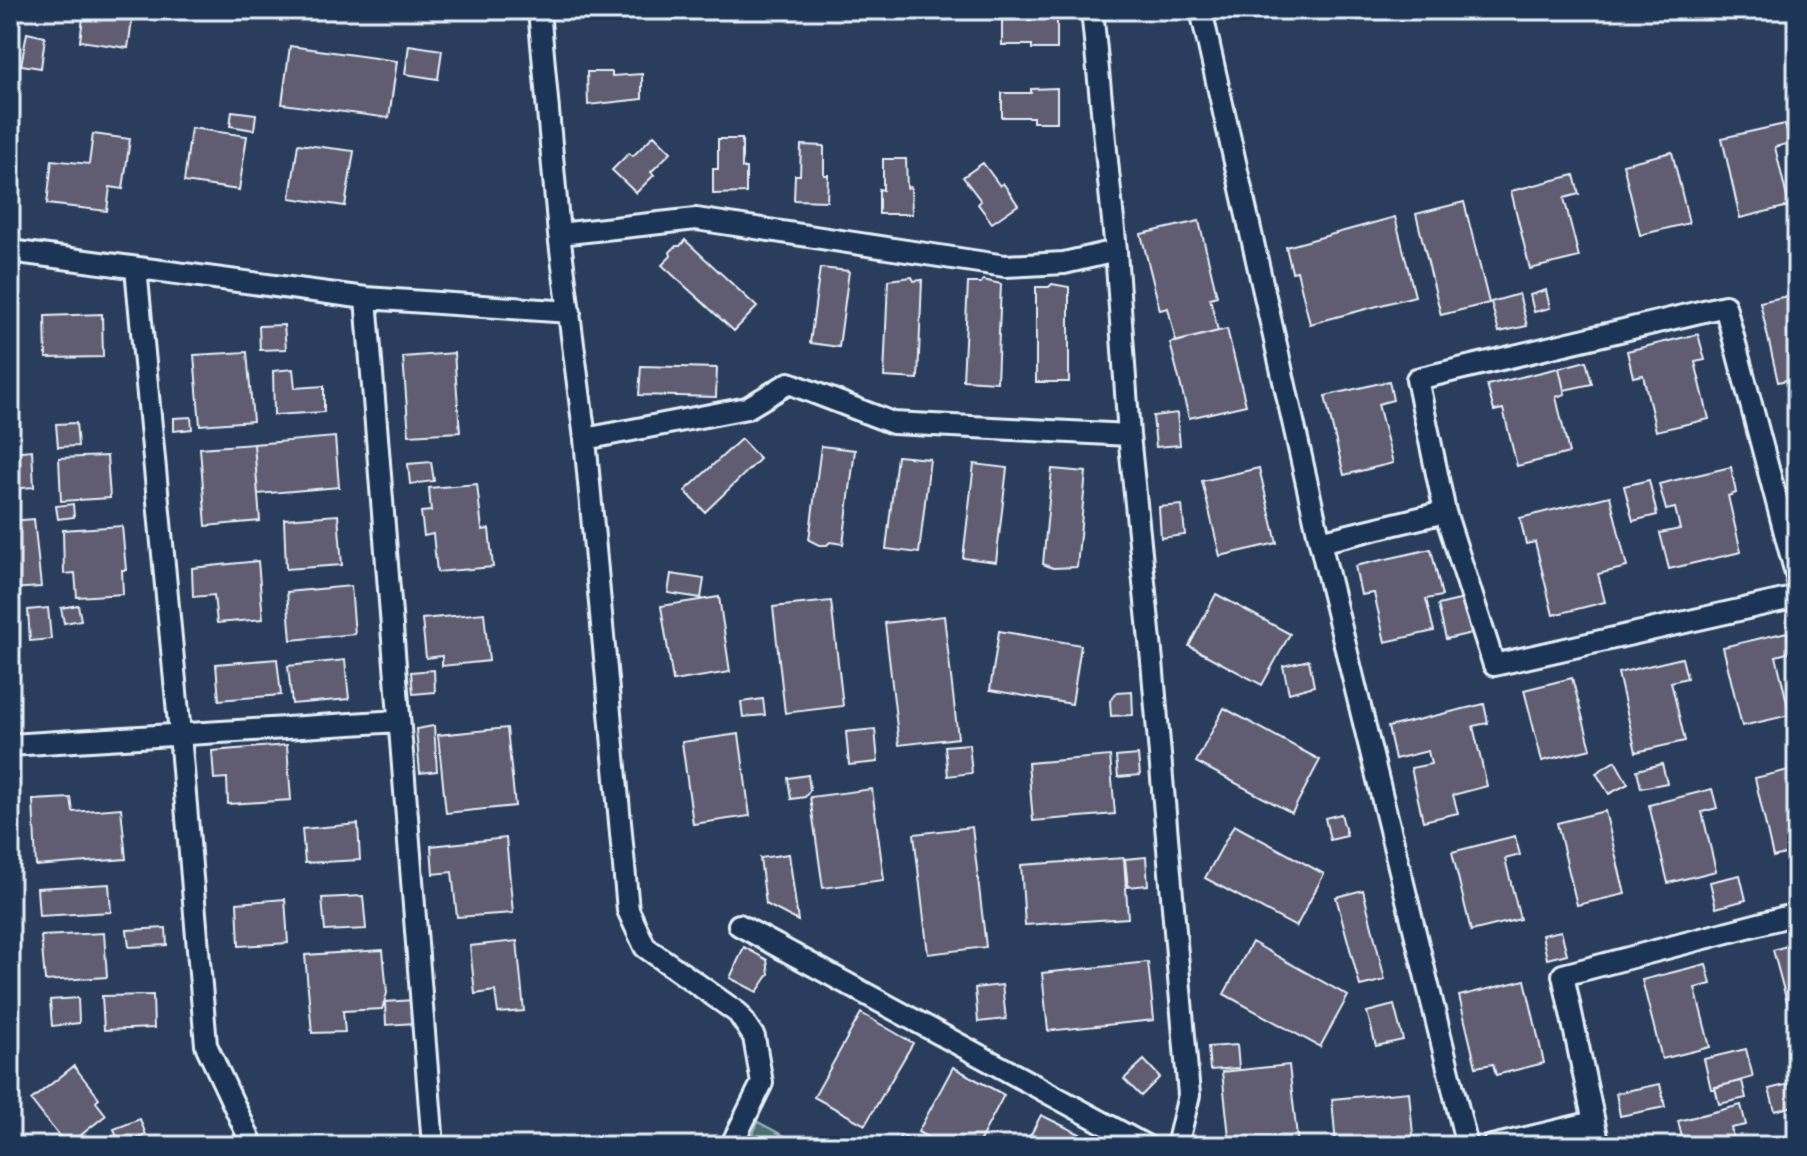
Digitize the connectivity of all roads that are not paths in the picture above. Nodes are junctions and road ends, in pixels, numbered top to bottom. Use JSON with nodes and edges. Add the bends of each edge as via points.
{"nodes":[{"id":1,"x":539,"y":10,"type":"edge"},
{"id":2,"x":1092,"y":10,"type":"edge"},
{"id":3,"x":1201,"y":10,"type":"edge"},
{"id":4,"x":559,"y":234,"type":"junction"},
{"id":5,"x":10,"y":251,"type":"edge"},
{"id":6,"x":1116,"y":251,"type":"junction"},
{"id":7,"x":136,"y":268,"type":"junction"},
{"id":8,"x":366,"y":298,"type":"junction"},
{"id":9,"x":570,"y":312,"type":"junction"},
{"id":10,"x":1129,"y":435,"type":"junction"},
{"id":11,"x":585,"y":439,"type":"junction"},
{"id":12,"x":1445,"y":512,"type":"junction"},
{"id":13,"x":1320,"y":542,"type":"junction"},
{"id":14,"x":1797,"y":578,"type":"edge"},
{"id":15,"x":1797,"y":597,"type":"edge"},
{"id":16,"x":399,"y":721,"type":"junction"},
{"id":17,"x":180,"y":734,"type":"junction"},
{"id":18,"x":10,"y":745,"type":"edge"},
{"id":19,"x":1797,"y":914,"type":"edge"},
{"id":20,"x":739,"y":925,"type":"dead end"},
{"id":21,"x":1594,"y":1122,"type":"junction"},
{"id":22,"x":253,"y":1146,"type":"edge"},
{"id":23,"x":433,"y":1146,"type":"edge"},
{"id":24,"x":731,"y":1146,"type":"edge"},
{"id":25,"x":1146,"y":1146,"type":"edge"},
{"id":26,"x":1177,"y":1146,"type":"edge"},
{"id":27,"x":1467,"y":1146,"type":"edge"},
{"id":28,"x":1492,"y":1146,"type":"edge"},
{"id":29,"x":1599,"y":1146,"type":"edge"}],
"edges":[{"from":1,"to":4,"type":"lane"},
{"from":2,"to":6,"type":"lane"},
{"from":3,"to":13,"type":"lane"},
{"from":4,"to":6,"type":"lane","via":[[696,219],[1005,266],[1064,263]]},
{"from":4,"to":9,"type":"lane"},
{"from":5,"to":7,"type":"lane"},
{"from":6,"to":10,"type":"lane"},
{"from":7,"to":8,"type":"lane"},
{"from":7,"to":17,"type":"lane"},
{"from":8,"to":9,"type":"lane"},
{"from":8,"to":16,"type":"lane"},
{"from":9,"to":11,"type":"lane"},
{"from":10,"to":11,"type":"lane","via":[[893,423],[789,383],[747,408]]},
{"from":10,"to":26,"type":"lane","via":[[1189,1095]]},
{"from":11,"to":24,"type":"lane","via":[[628,910],[645,947],[738,1013],[754,1037],[762,1083]]},
{"from":12,"to":13,"type":"lane"},
{"from":12,"to":14,"type":"lane","via":[[1417,379],[1725,306]]},
{"from":12,"to":15,"type":"lane","via":[[1494,665]]},
{"from":13,"to":27,"type":"lane"},
{"from":16,"to":17,"type":"lane"},
{"from":16,"to":23,"type":"lane"},
{"from":17,"to":18,"type":"lane"},
{"from":17,"to":22,"type":"lane","via":[[206,1045]]},
{"from":19,"to":21,"type":"lane","via":[[1563,975]]},
{"from":20,"to":25,"type":"lane"},
{"from":21,"to":28,"type":"lane"},
{"from":21,"to":29,"type":"lane"}]}
